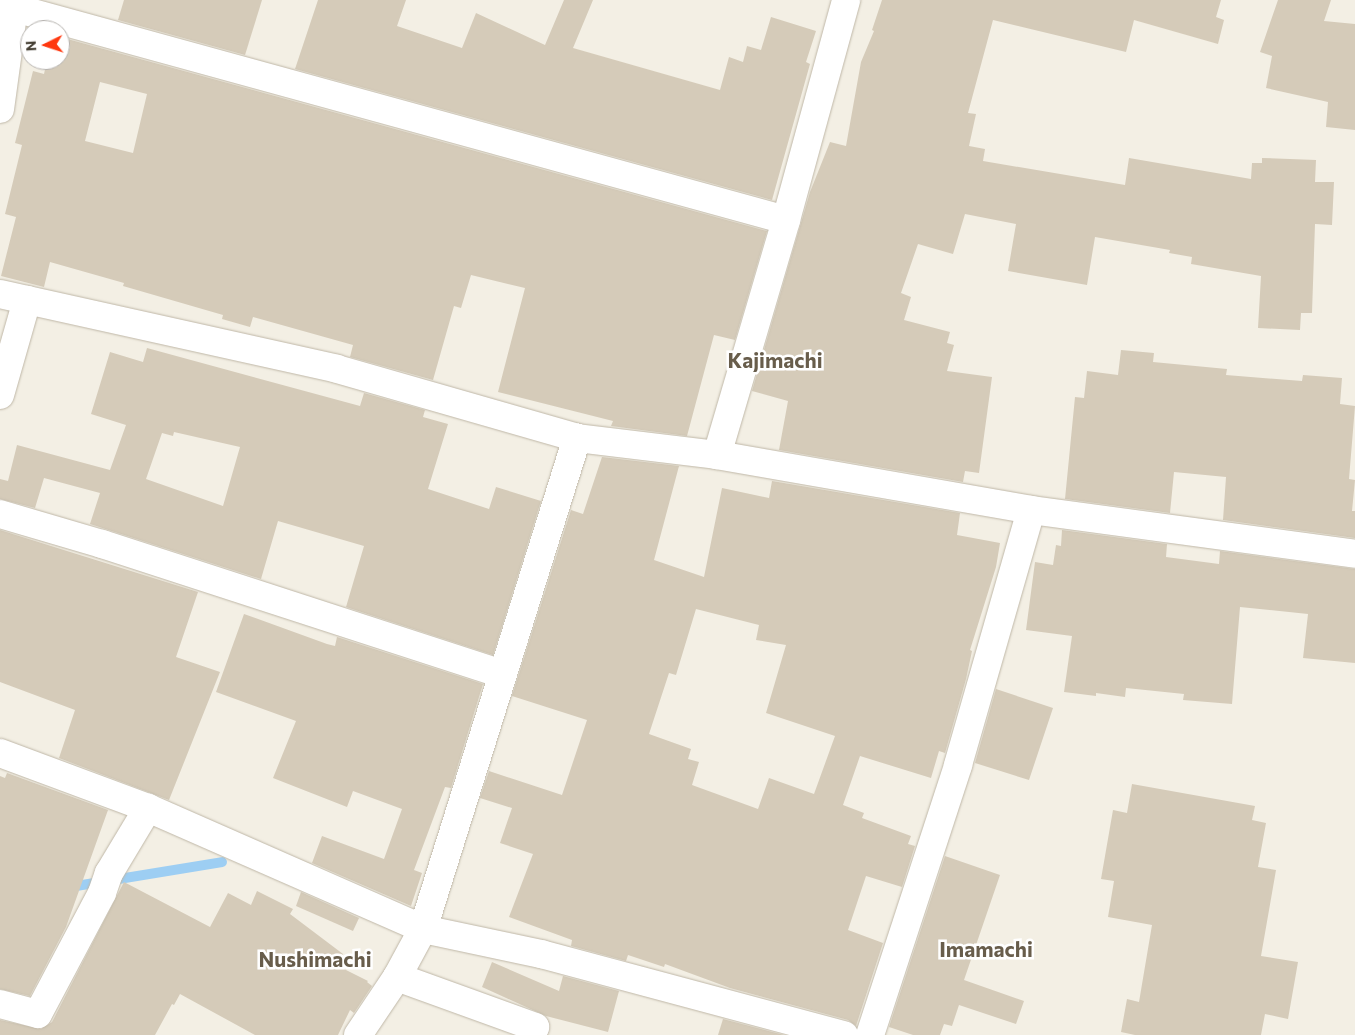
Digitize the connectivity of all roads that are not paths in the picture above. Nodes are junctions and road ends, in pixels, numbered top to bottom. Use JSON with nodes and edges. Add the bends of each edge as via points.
{"nodes":[{"id":1,"x":846,"y":0,"type":"edge"},
{"id":2,"x":9,"y":4,"type":"edge"},
{"id":3,"x":0,"y":109,"type":"edge"},
{"id":4,"x":786,"y":220,"type":"junction"},
{"id":5,"x":0,"y":294,"type":"edge"},
{"id":6,"x":27,"y":300,"type":"junction"},
{"id":7,"x":0,"y":395,"type":"edge"},
{"id":8,"x":577,"y":438,"type":"junction"},
{"id":9,"x":717,"y":455,"type":"junction"},
{"id":10,"x":1030,"y":510,"type":"junction"},
{"id":11,"x":0,"y":514,"type":"edge"},
{"id":12,"x":1355,"y":554,"type":"edge"},
{"id":13,"x":502,"y":674,"type":"junction"},
{"id":14,"x":0,"y":753,"type":"edge"},
{"id":15,"x":148,"y":808,"type":"junction"},
{"id":16,"x":423,"y":929,"type":"junction"},
{"id":17,"x":398,"y":977,"type":"junction"},
{"id":18,"x":0,"y":1004,"type":"edge"},
{"id":19,"x":358,"y":1035,"type":"edge"},
{"id":20,"x":532,"y":1035,"type":"edge"},
{"id":21,"x":844,"y":1035,"type":"edge"},
{"id":22,"x":870,"y":1035,"type":"edge"}],
"edges":[{"from":1,"to":4,"type":"street"},
{"from":2,"to":3,"type":"street"},
{"from":2,"to":4,"type":"street"},
{"from":4,"to":9,"type":"street"},
{"from":5,"to":6,"type":"street"},
{"from":6,"to":7,"type":"street"},
{"from":6,"to":8,"type":"street","via":[[337,369]]},
{"from":8,"to":9,"type":"street"},
{"from":8,"to":13,"type":"street"},
{"from":9,"to":10,"type":"street"},
{"from":10,"to":12,"type":"street"},
{"from":10,"to":22,"type":"street","via":[[958,765]]},
{"from":11,"to":13,"type":"street"},
{"from":13,"to":16,"type":"street"},
{"from":14,"to":15,"type":"street"},
{"from":15,"to":16,"type":"street"},
{"from":15,"to":18,"type":"street","via":[[105,883],[38,1014]]},
{"from":16,"to":17,"type":"street"},
{"from":16,"to":21,"type":"street","via":[[541,954]]},
{"from":17,"to":19,"type":"street"},
{"from":17,"to":20,"type":"street","via":[[535,1027]]}]}
